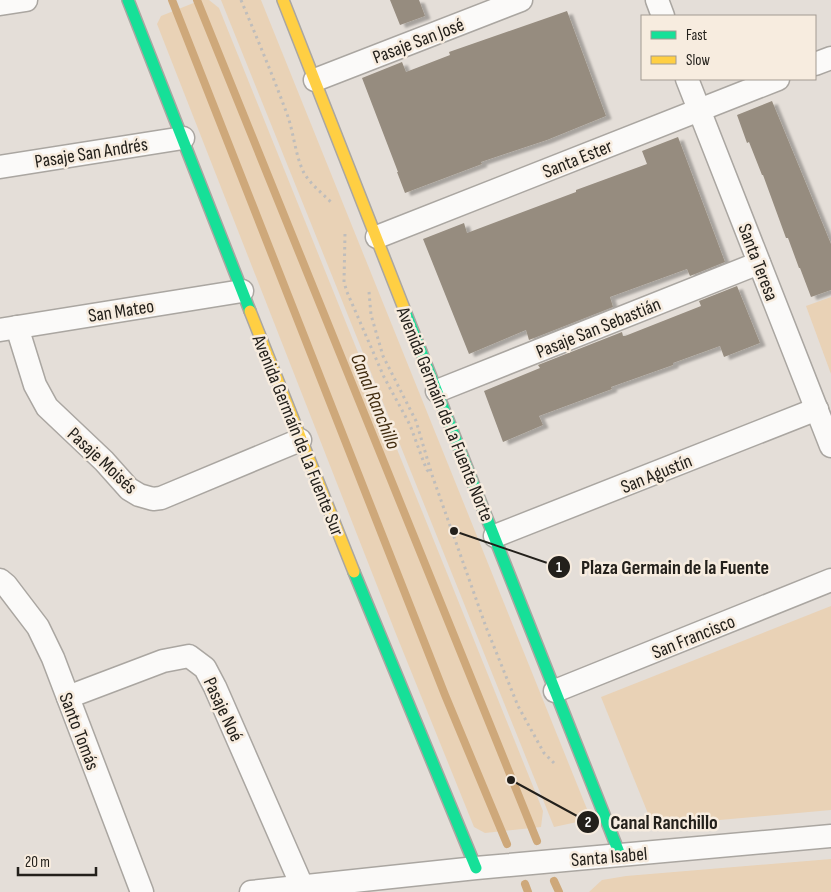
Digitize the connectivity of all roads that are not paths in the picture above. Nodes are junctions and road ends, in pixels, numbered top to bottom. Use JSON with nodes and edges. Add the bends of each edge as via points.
{"nodes":[{"id":1,"x":26,"y":0,"type":"edge"},
{"id":2,"x":128,"y":0,"type":"edge"},
{"id":3,"x":283,"y":0,"type":"edge"},
{"id":4,"x":521,"y":0,"type":"edge"},
{"id":5,"x":657,"y":0,"type":"edge"},
{"id":6,"x":0,"y":4,"type":"edge"},
{"id":7,"x":663,"y":15,"type":"edge"},
{"id":8,"x":831,"y":58,"type":"edge"},
{"id":9,"x":816,"y":64,"type":"edge"},
{"id":10,"x":315,"y":80,"type":"junction"},
{"id":11,"x":688,"y":80,"type":"edge"},
{"id":12,"x":775,"y":80,"type":"edge"},
{"id":13,"x":700,"y":110,"type":"junction"},
{"id":14,"x":183,"y":138,"type":"junction"},
{"id":15,"x":0,"y":167,"type":"edge"},
{"id":16,"x":377,"y":237,"type":"junction"},
{"id":17,"x":760,"y":263,"type":"junction"},
{"id":18,"x":242,"y":291,"type":"junction"},
{"id":19,"x":8,"y":328,"type":"edge"},
{"id":20,"x":437,"y":391,"type":"junction"},
{"id":21,"x":816,"y":409,"type":"junction"},
{"id":22,"x":300,"y":440,"type":"junction"},
{"id":23,"x":831,"y":446,"type":"edge"},
{"id":24,"x":494,"y":536,"type":"junction"},
{"id":25,"x":0,"y":580,"type":"edge"},
{"id":26,"x":831,"y":580,"type":"edge"},
{"id":27,"x":555,"y":691,"type":"junction"},
{"id":28,"x":68,"y":697,"type":"junction"},
{"id":29,"x":831,"y":836,"type":"edge"},
{"id":30,"x":620,"y":855,"type":"junction"},
{"id":31,"x":476,"y":868,"type":"junction"},
{"id":32,"x":302,"y":886,"type":"junction"},
{"id":33,"x":142,"y":892,"type":"edge"},
{"id":34,"x":251,"y":892,"type":"edge"}],
"edges":[{"from":1,"to":6,"type":"street"},
{"from":2,"to":14,"type":"street","name":"Avenida Germaín de La Fuente Sur"},
{"from":3,"to":10,"type":"street","name":"Avenida Germaín de La Fuente Norte"},
{"from":4,"to":10,"type":"street","name":"Pasaje San José"},
{"from":5,"to":7,"type":"street"},
{"from":8,"to":9,"type":"street"},
{"from":10,"to":16,"type":"street","name":"Avenida Germaín de La Fuente Norte"},
{"from":11,"to":13,"type":"street","name":"Santa Teresa"},
{"from":12,"to":13,"type":"street","name":"Santa Ester"},
{"from":13,"to":16,"type":"street","name":"Santa Ester"},
{"from":13,"to":17,"type":"street","name":"Santa Teresa"},
{"from":14,"to":15,"type":"street","name":"Pasaje San Andrés"},
{"from":14,"to":18,"type":"street","name":"Avenida Germaín de La Fuente Sur"},
{"from":16,"to":20,"type":"street","name":"Avenida Germaín de La Fuente Norte"},
{"from":17,"to":20,"type":"street","name":"Pasaje San Sebastián"},
{"from":17,"to":21,"type":"street","name":"Santa Teresa"},
{"from":18,"to":19,"type":"street","name":"San Mateo"},
{"from":18,"to":22,"type":"street","name":"Avenida Germaín de La Fuente Sur"},
{"from":19,"to":22,"type":"street","name":"Pasaje Moisés","via":[[48,406],[129,489],[139,495],[161,498]]},
{"from":20,"to":24,"type":"street","name":"Avenida Germaín de La Fuente Norte"},
{"from":21,"to":23,"type":"street","name":"Santa Teresa"},
{"from":21,"to":24,"type":"street","name":"San Agustín"},
{"from":22,"to":31,"type":"street","name":"Avenida Germaín de La Fuente Sur"},
{"from":24,"to":27,"type":"street","name":"Avenida Germaín de La Fuente Norte"},
{"from":25,"to":28,"type":"street","name":"Santo Tomás","via":[[38,627]]},
{"from":26,"to":27,"type":"street","name":"San Francisco"},
{"from":27,"to":30,"type":"street","name":"Avenida Germaín de La Fuente Norte"},
{"from":28,"to":32,"type":"street","name":"Pasaje Noé","via":[[163,661],[189,656],[205,668]]},
{"from":28,"to":33,"type":"street","name":"Santo Tomás"},
{"from":29,"to":30,"type":"street","name":"Santa Isabel"},
{"from":30,"to":31,"type":"street","name":"Santa Isabel"},
{"from":31,"to":32,"type":"street","name":"Santa Isabel"},
{"from":32,"to":34,"type":"street","name":"Santa Isabel"}]}
